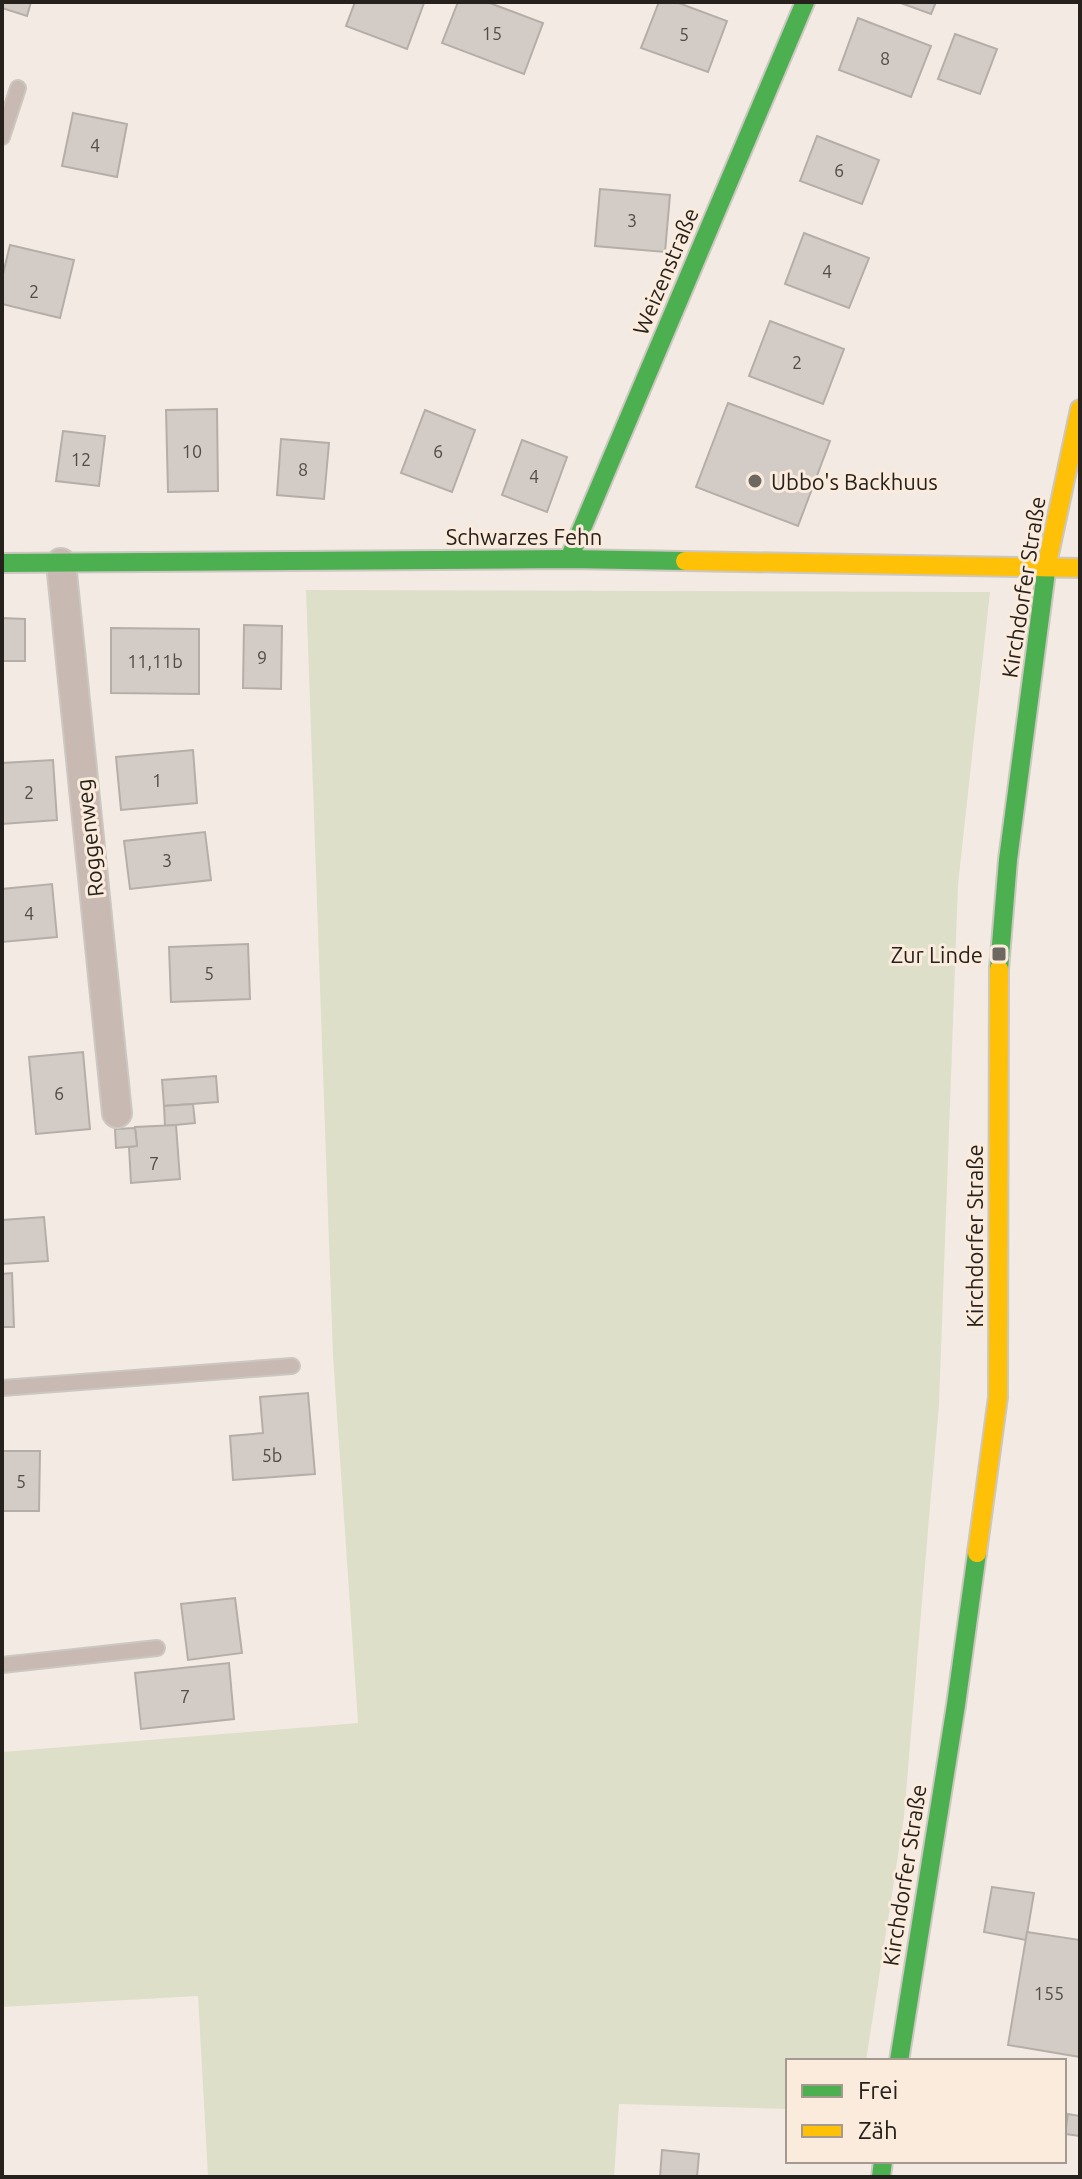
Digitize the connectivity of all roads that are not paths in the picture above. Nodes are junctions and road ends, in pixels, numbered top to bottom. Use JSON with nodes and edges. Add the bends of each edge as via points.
{"nodes":[{"id":1,"x":805,"y":2,"type":"edge"},
{"id":2,"x":18,"y":88,"type":"dead end"},
{"id":3,"x":2,"y":137,"type":"edge"},
{"id":4,"x":1080,"y":409,"type":"edge"},
{"id":5,"x":569,"y":559,"type":"junction"},
{"id":6,"x":2,"y":563,"type":"edge"},
{"id":7,"x":61,"y":563,"type":"junction"},
{"id":8,"x":1046,"y":567,"type":"junction"},
{"id":9,"x":1080,"y":568,"type":"edge"},
{"id":10,"x":117,"y":1113,"type":"dead end"},
{"id":11,"x":292,"y":1366,"type":"dead end"},
{"id":12,"x":2,"y":1388,"type":"edge"},
{"id":13,"x":157,"y":1648,"type":"dead end"},
{"id":14,"x":2,"y":1665,"type":"edge"},
{"id":15,"x":899,"y":2059,"type":"edge"}],
"edges":[{"from":1,"to":5,"type":"street","name":"Weizenstraße"},
{"from":2,"to":3,"type":"lane"},
{"from":4,"to":8,"type":"street","name":"Kirchdorfer Straße"},
{"from":5,"to":7,"type":"street","name":"Schwarzes Fehn"},
{"from":5,"to":8,"type":"street","name":"Schwarzes Fehn"},
{"from":6,"to":7,"type":"street","name":"Schwarzes Fehn"},
{"from":7,"to":10,"type":"street","name":"Roggenweg"},
{"from":8,"to":9,"type":"street","name":"Schwarzes Fehn"},
{"from":8,"to":15,"type":"street","name":"Kirchdorfer Straße","via":[[999,954],[998,1397]]},
{"from":11,"to":12,"type":"lane"},
{"from":13,"to":14,"type":"lane"}]}
